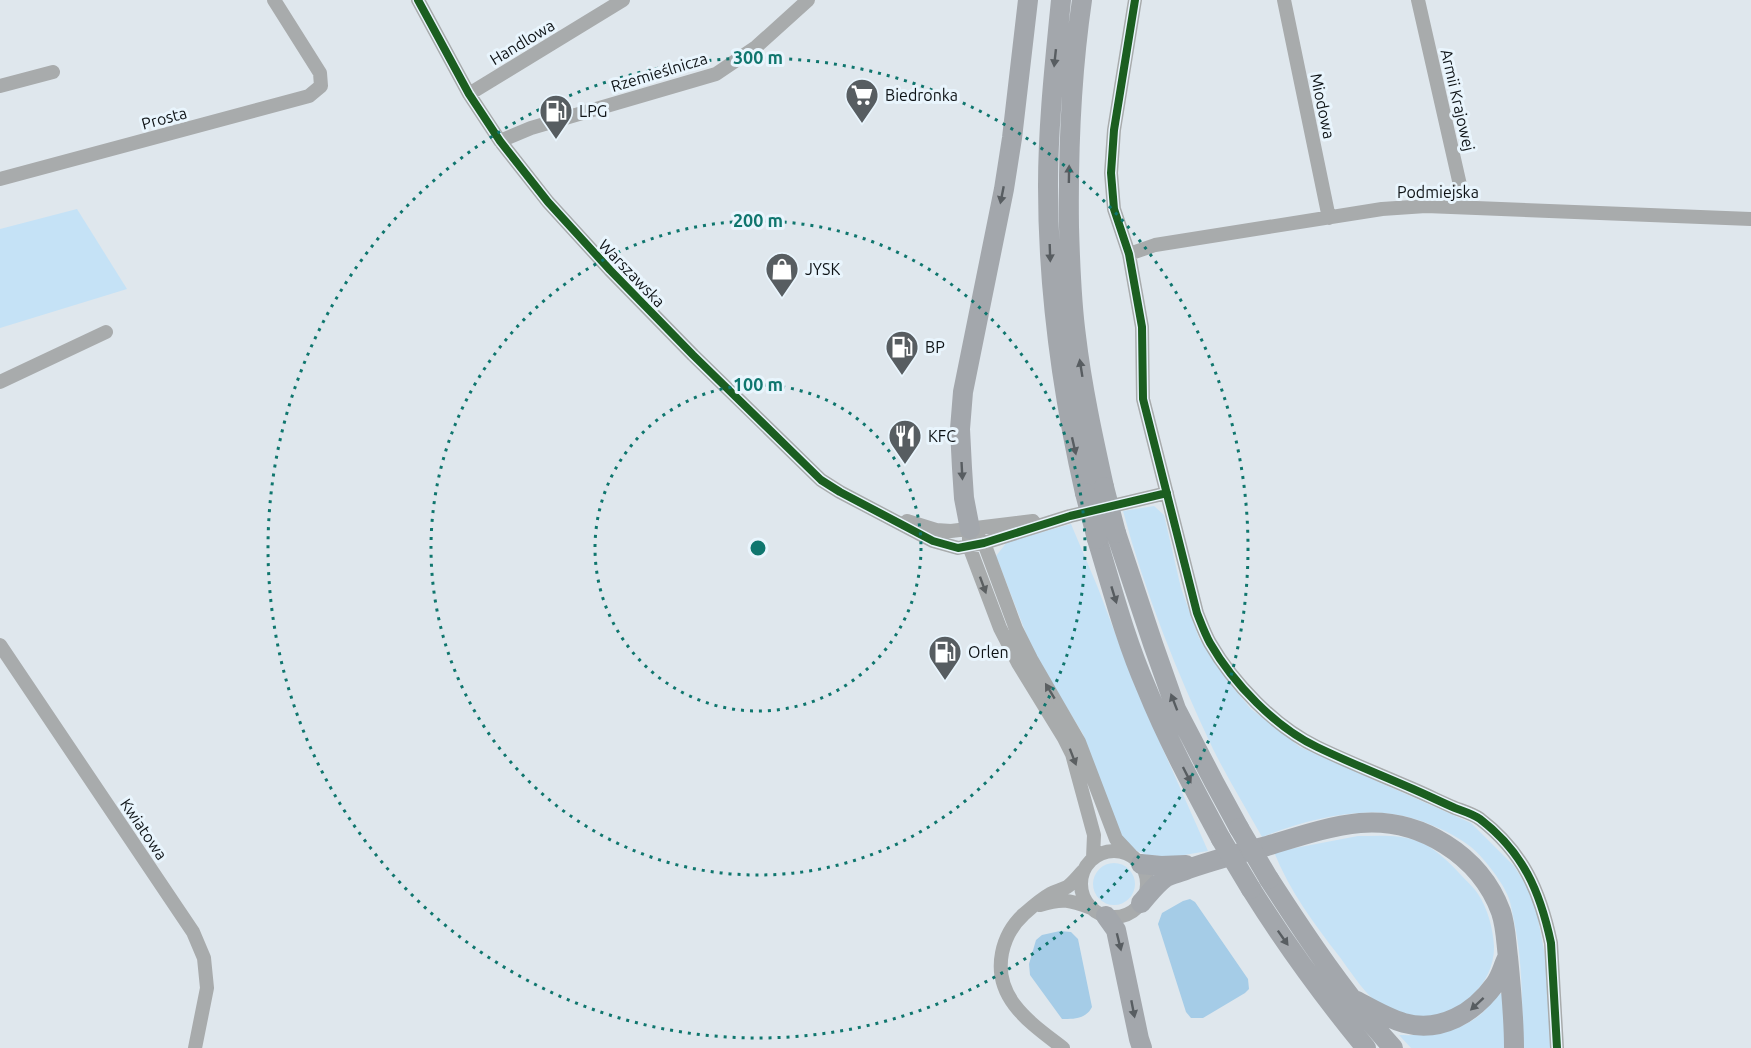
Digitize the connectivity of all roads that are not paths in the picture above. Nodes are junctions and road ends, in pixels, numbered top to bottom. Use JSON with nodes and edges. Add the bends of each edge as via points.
{"nodes":[{"id":1,"x":274,"y":0,"type":"edge"},
{"id":2,"x":418,"y":0,"type":"edge"},
{"id":3,"x":623,"y":0,"type":"edge"},
{"id":4,"x":808,"y":0,"type":"edge"},
{"id":5,"x":1028,"y":0,"type":"edge"},
{"id":6,"x":1060,"y":0,"type":"edge"},
{"id":7,"x":1082,"y":0,"type":"edge"},
{"id":8,"x":1135,"y":0,"type":"edge"},
{"id":9,"x":1284,"y":0,"type":"edge"},
{"id":10,"x":1418,"y":0,"type":"edge"},
{"id":11,"x":53,"y":72,"type":"dead end"},
{"id":12,"x":0,"y":86,"type":"edge"},
{"id":13,"x":469,"y":94,"type":"junction"},
{"id":14,"x":500,"y":141,"type":"junction"},
{"id":15,"x":0,"y":179,"type":"edge"},
{"id":16,"x":1465,"y":207,"type":"junction"},
{"id":17,"x":1329,"y":218,"type":"junction"},
{"id":18,"x":1751,"y":219,"type":"edge"},
{"id":19,"x":1129,"y":254,"type":"junction"},
{"id":20,"x":106,"y":332,"type":"dead end"},
{"id":21,"x":0,"y":382,"type":"edge"},
{"id":22,"x":1167,"y":493,"type":"junction"},
{"id":23,"x":1070,"y":516,"type":"junction"},
{"id":24,"x":974,"y":539,"type":"junction"},
{"id":25,"x":0,"y":645,"type":"edge"},
{"id":26,"x":1093,"y":858,"type":"junction"},
{"id":27,"x":1136,"y":860,"type":"junction"},
{"id":28,"x":1203,"y":864,"type":"junction"},
{"id":29,"x":1083,"y":871,"type":"junction"},
{"id":30,"x":1141,"y":903,"type":"junction"},
{"id":31,"x":1032,"y":908,"type":"junction"},
{"id":32,"x":1099,"y":912,"type":"junction"},
{"id":33,"x":1508,"y":955,"type":"junction"},
{"id":34,"x":1352,"y":999,"type":"junction"},
{"id":35,"x":195,"y":1048,"type":"edge"},
{"id":36,"x":1063,"y":1048,"type":"edge"},
{"id":37,"x":1142,"y":1048,"type":"edge"},
{"id":38,"x":1366,"y":1048,"type":"edge"},
{"id":39,"x":1393,"y":1048,"type":"edge"},
{"id":40,"x":1514,"y":1048,"type":"edge"},
{"id":41,"x":1557,"y":1048,"type":"edge"}],
"edges":[{"from":1,"to":15,"type":"street","name":"Prosta","via":[[320,73],[321,86],[309,96]]},
{"from":2,"to":13,"type":"street","name":"Warszawska"},
{"from":3,"to":13,"type":"street","name":"Handlowa"},
{"from":4,"to":14,"type":"street","name":"Rzemieślnicza","via":[[756,46],[716,74],[531,128]]},
{"from":5,"to":24,"type":"highway","one_way":true,"via":[[1004,189],[963,392],[960,429],[964,498]]},
{"from":6,"to":38,"type":"highway","one_way":true,"bridge":true,"via":[[1049,132],[1051,282],[1071,431],[1097,539],[1144,684],[1178,757],[1251,889],[1296,957]]},
{"from":34,"to":7,"type":"highway","one_way":true,"bridge":true,"via":[[1269,879],[1176,709],[1116,533],[1089,419],[1071,280],[1070,132]]},
{"from":8,"to":19,"type":"street","via":[[1111,173],[1114,209]]},
{"from":9,"to":17,"type":"street","name":"Miodowa"},
{"from":10,"to":16,"type":"street","name":"Armii Krajowej"},
{"from":11,"to":12,"type":"street"},
{"from":13,"to":14,"type":"street","name":"Warszawska"},
{"from":14,"to":24,"type":"street","name":"Warszawska","via":[[548,202],[610,270],[821,480],[882,513],[936,530],[962,531]]},
{"from":16,"to":17,"type":"street","name":"Podmiejska","via":[[1382,209]]},
{"from":16,"to":18,"type":"street","name":"Podmiejska"},
{"from":17,"to":19,"type":"street","name":"Podmiejska","via":[[1155,245]]},
{"from":19,"to":22,"type":"street","via":[[1142,327],[1143,399]]},
{"from":20,"to":21,"type":"street"},
{"from":22,"to":23,"type":"street"},
{"from":22,"to":41,"type":"street","via":[[1197,614],[1209,642],[1245,690],[1268,713],[1315,746],[1477,817],[1525,868],[1542,907],[1551,943]]},
{"from":23,"to":24,"type":"street"},
{"from":23,"to":24,"type":"street"},
{"from":24,"to":26,"type":"street","one_way":true,"via":[[1004,637],[1072,754],[1094,835]]},
{"from":27,"to":24,"type":"street","one_way":true,"via":[[1116,839],[1080,742],[1031,658]]},
{"from":25,"to":35,"type":"street","name":"Kwiatowa","via":[[193,932],[204,958],[207,987]]},
{"from":26,"to":27,"type":"street","via":[[1112,850]]},
{"from":26,"to":29,"type":"street"},
{"from":27,"to":28,"type":"highway","via":[[1161,866]]},
{"from":27,"to":30,"type":"street","via":[[1146,873],[1146,894]]},
{"from":28,"to":30,"type":"highway","via":[[1167,877]]},
{"from":28,"to":33,"type":"highway","via":[[1332,828],[1360,823],[1406,827],[1457,852],[1483,879],[1500,911]]},
{"from":29,"to":31,"type":"street"},
{"from":29,"to":32,"type":"street","via":[[1081,891]]},
{"from":30,"to":32,"type":"street","via":[[1116,917]]},
{"from":31,"to":32,"type":"street","via":[[1070,900]]},
{"from":31,"to":36,"type":"street","via":[[1004,942],[1000,960],[1006,994],[1030,1023]]},
{"from":32,"to":37,"type":"highway","one_way":true,"via":[[1116,930]]},
{"from":33,"to":34,"type":"highway","one_way":true,"via":[[1497,982],[1478,1004],[1465,1014],[1434,1026],[1405,1023]]},
{"from":33,"to":40,"type":"highway"},
{"from":34,"to":39,"type":"highway"}]}
